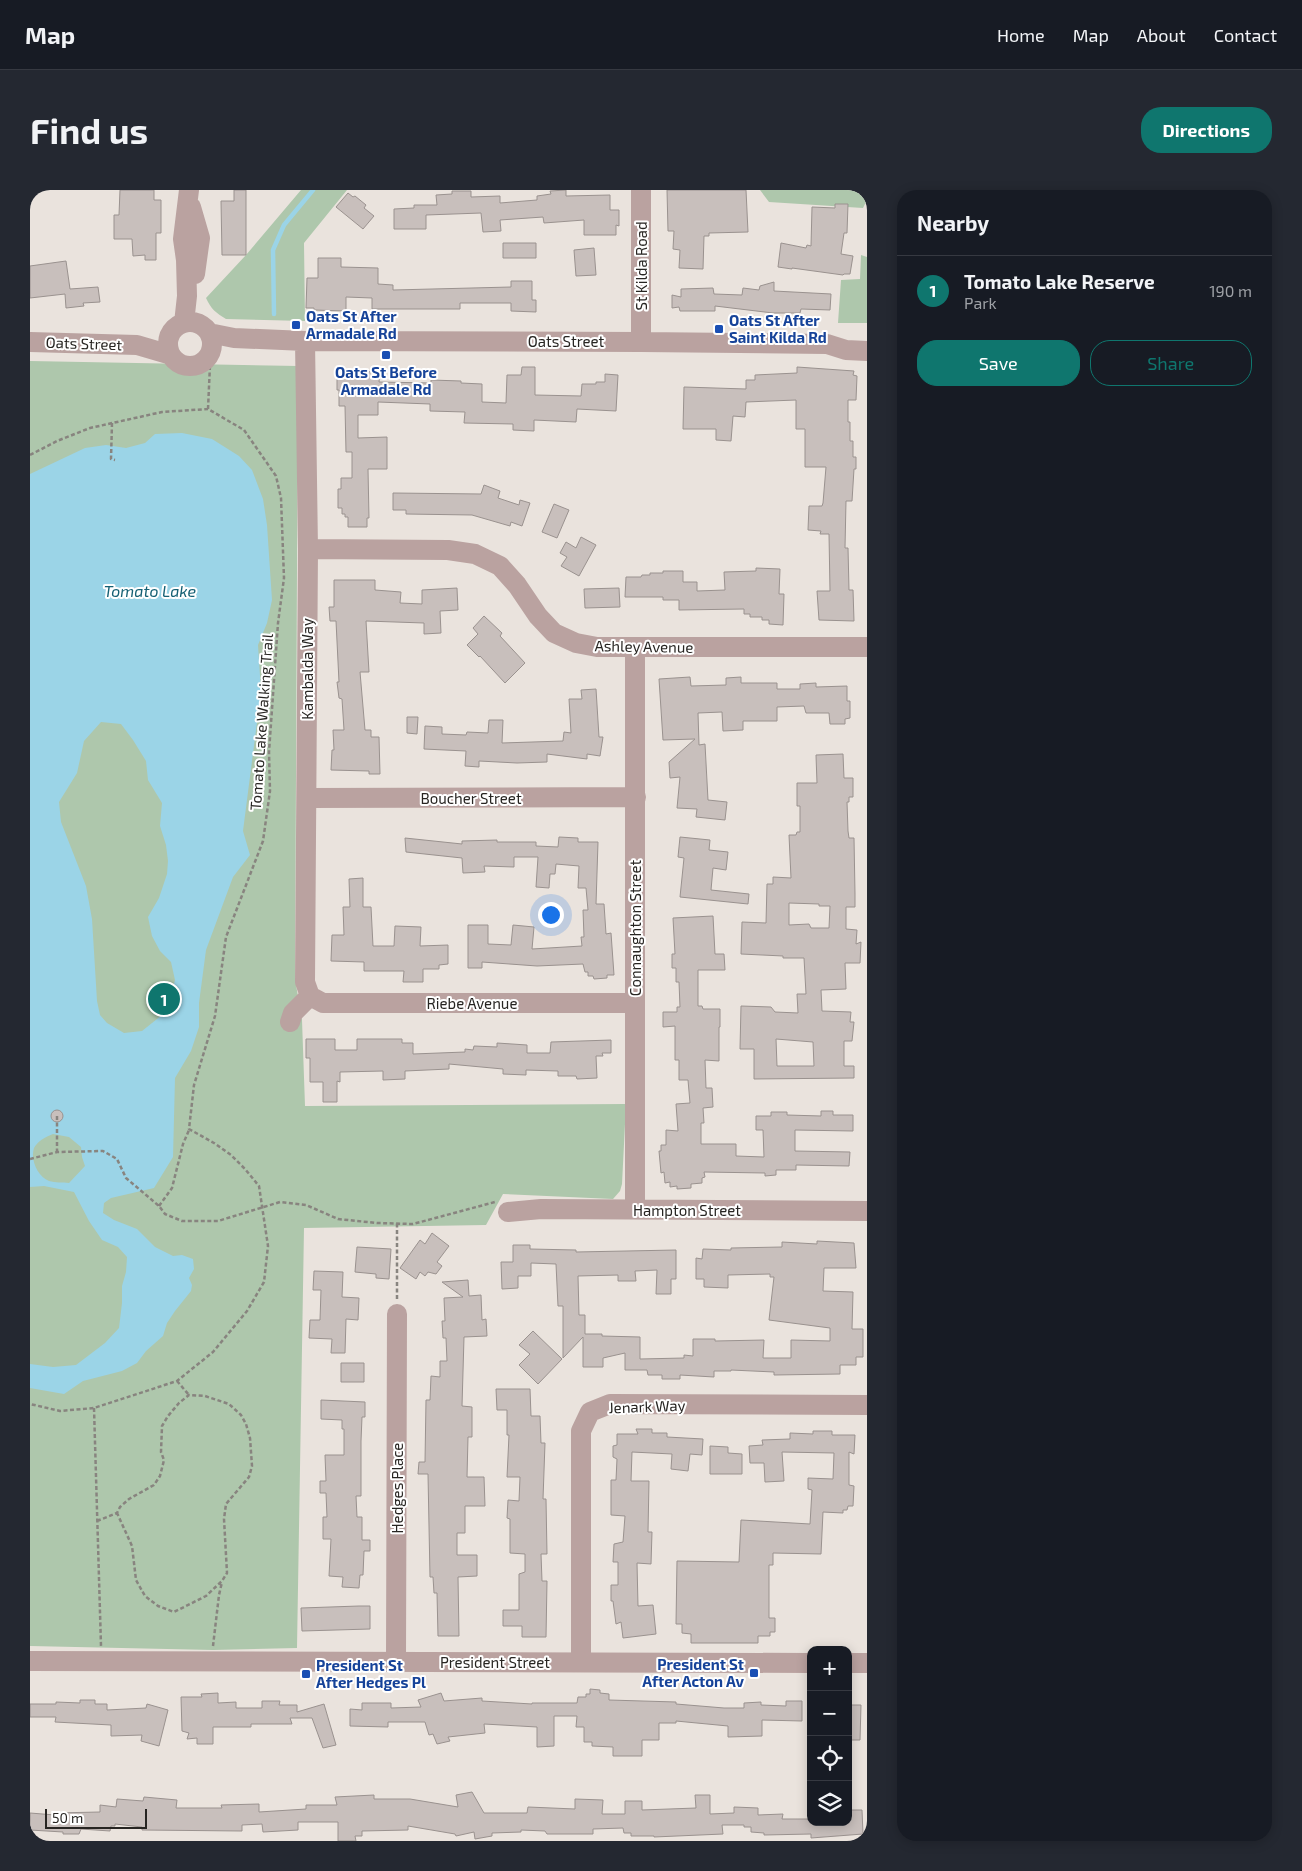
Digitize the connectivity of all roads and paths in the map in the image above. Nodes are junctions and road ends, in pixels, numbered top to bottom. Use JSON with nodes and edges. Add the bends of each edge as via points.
{"nodes":[{"id":1,"x":641,"y":190,"type":"edge"},
{"id":2,"x":189,"y":195,"type":"edge"},
{"id":3,"x":191,"y":328,"type":"junction"},
{"id":4,"x":867,"y":338,"type":"edge"},
{"id":5,"x":305,"y":341,"type":"junction"},
{"id":6,"x":30,"y":342,"type":"edge"},
{"id":7,"x":641,"y":342,"type":"junction"},
{"id":8,"x":827,"y":344,"type":"junction"},
{"id":9,"x":137,"y":345,"type":"junction"},
{"id":10,"x":867,"y":351,"type":"edge"},
{"id":11,"x":171,"y":355,"type":"junction"},
{"id":12,"x":210,"y":360,"type":"junction"},
{"id":13,"x":208,"y":409,"type":"junction"},
{"id":14,"x":112,"y":423,"type":"junction"},
{"id":15,"x":30,"y":455,"type":"edge"},
{"id":16,"x":106,"y":459,"type":"dead end"},
{"id":17,"x":308,"y":549,"type":"junction"},
{"id":18,"x":867,"y":646,"type":"edge"},
{"id":19,"x":635,"y":647,"type":"junction"},
{"id":20,"x":636,"y":797,"type":"junction"},
{"id":21,"x":307,"y":798,"type":"junction"},
{"id":22,"x":310,"y":996,"type":"junction"},
{"id":23,"x":635,"y":1003,"type":"junction"},
{"id":24,"x":290,"y":1022,"type":"dead end"},
{"id":25,"x":57,"y":1116,"type":"dead end"},
{"id":26,"x":189,"y":1130,"type":"junction"},
{"id":27,"x":57,"y":1152,"type":"junction"},
{"id":28,"x":30,"y":1159,"type":"edge"},
{"id":29,"x":159,"y":1206,"type":"junction"},
{"id":30,"x":504,"y":1207,"type":"joint"},
{"id":31,"x":262,"y":1208,"type":"junction"},
{"id":32,"x":634,"y":1209,"type":"junction"},
{"id":33,"x":867,"y":1210,"type":"edge"},
{"id":34,"x":397,"y":1223,"type":"junction"},
{"id":35,"x":397,"y":1314,"type":"joint"},
{"id":36,"x":177,"y":1380,"type":"junction"},
{"id":37,"x":189,"y":1395,"type":"junction"},
{"id":38,"x":30,"y":1404,"type":"edge"},
{"id":39,"x":867,"y":1405,"type":"edge"},
{"id":40,"x":94,"y":1408,"type":"junction"},
{"id":41,"x":117,"y":1513,"type":"junction"},
{"id":42,"x":98,"y":1522,"type":"junction"},
{"id":43,"x":222,"y":1581,"type":"junction"},
{"id":44,"x":101,"y":1649,"type":"dead end"},
{"id":45,"x":213,"y":1650,"type":"dead end"},
{"id":46,"x":30,"y":1660,"type":"edge"},
{"id":47,"x":396,"y":1661,"type":"junction"},
{"id":48,"x":581,"y":1662,"type":"junction"},
{"id":49,"x":807,"y":1663,"type":"edge"},
{"id":50,"x":852,"y":1663,"type":"edge"},
{"id":51,"x":867,"y":1663,"type":"edge"}],
"edges":[{"from":1,"to":7,"type":"street","name":"St Kilda Road"},
{"from":2,"to":3,"type":"street","via":[[200,238]]},
{"from":3,"to":5,"type":"street","name":"Oats Street","via":[[234,338]]},
{"from":3,"to":9,"type":"street","name":"Oats Street"},
{"from":3,"to":11,"type":"street","via":[[168,344]]},
{"from":3,"to":12,"type":"street","via":[[212,344]]},
{"from":4,"to":8,"type":"street","name":"Oats Street","via":[[847,338]]},
{"from":5,"to":7,"type":"street","name":"Oats Street"},
{"from":5,"to":12,"type":"street","name":"Oats Street","via":[[275,346],[243,346]]},
{"from":5,"to":17,"type":"street","name":"Kambalda Way"},
{"from":6,"to":9,"type":"street","name":"Oats Street"},
{"from":7,"to":8,"type":"street","name":"Oats Street"},
{"from":8,"to":10,"type":"street","name":"Oats Street","via":[[846,350]]},
{"from":9,"to":11,"type":"street","name":"Oats Street"},
{"from":11,"to":12,"type":"street","via":[[180,364],[193,366]]},
{"from":12,"to":13,"type":"path"},
{"from":13,"to":14,"type":"path","via":[[162,412]]},
{"from":13,"to":26,"type":"path","name":"Tomato Lake Walking Trail","via":[[244,430],[276,476],[282,498],[284,578],[269,752],[270,791],[263,841],[226,936],[215,1016],[194,1085]]},
{"from":14,"to":15,"type":"path","via":[[90,428]]},
{"from":14,"to":16,"type":"path","via":[[113,459]]},
{"from":17,"to":19,"type":"street","name":"Ashley Avenue","via":[[448,550],[475,554],[500,566],[554,633],[576,643],[597,647]]},
{"from":17,"to":21,"type":"street","name":"Kambalda Way"},
{"from":18,"to":19,"type":"street","name":"Ashley Avenue"},
{"from":19,"to":20,"type":"street","name":"Connaughton Street"},
{"from":20,"to":21,"type":"street","name":"Boucher Street"},
{"from":20,"to":23,"type":"street","name":"Connaughton Street"},
{"from":21,"to":22,"type":"street","name":"Kambalda Way","via":[[305,982]]},
{"from":22,"to":23,"type":"street","name":"Riebe Avenue","via":[[323,1002]]},
{"from":22,"to":24,"type":"street","via":[[293,1013]]},
{"from":23,"to":32,"type":"street","name":"Connaughton Street"},
{"from":25,"to":27,"type":"path"},
{"from":26,"to":29,"type":"path","name":"Tomato Lake Walking Trail","via":[[172,1188]]},
{"from":26,"to":31,"type":"path","via":[[214,1143],[245,1169],[259,1186]]},
{"from":27,"to":28,"type":"path"},
{"from":27,"to":29,"type":"path","via":[[103,1151],[117,1159],[126,1178]]},
{"from":29,"to":31,"type":"path","via":[[165,1214],[182,1222],[202,1223]]},
{"from":30,"to":32,"type":"street","name":"Hampton Street"},
{"from":30,"to":34,"type":"path","via":[[491,1202],[413,1224]]},
{"from":31,"to":34,"type":"path","via":[[280,1202],[295,1203],[338,1218]]},
{"from":31,"to":36,"type":"path","via":[[268,1246],[264,1282],[247,1311],[212,1352]]},
{"from":32,"to":33,"type":"street","name":"Hampton Street"},
{"from":34,"to":35,"type":"path"},
{"from":35,"to":47,"type":"street","name":"Hedges Place"},
{"from":36,"to":37,"type":"path"},
{"from":36,"to":40,"type":"path"},
{"from":37,"to":41,"type":"path","via":[[162,1426],[161,1452],[164,1460],[160,1476],[154,1485],[120,1506]]},
{"from":37,"to":43,"type":"path","via":[[205,1396],[229,1404],[241,1415],[250,1438],[252,1466],[249,1477],[226,1504],[227,1573]]},
{"from":38,"to":40,"type":"path","via":[[60,1411]]},
{"from":39,"to":48,"type":"street","name":"Jenark Way","via":[[610,1404],[590,1412],[581,1431]]},
{"from":40,"to":42,"type":"path"},
{"from":41,"to":42,"type":"path"},
{"from":41,"to":43,"type":"path","via":[[132,1546],[136,1580],[146,1596],[158,1606],[174,1612],[206,1596]]},
{"from":42,"to":44,"type":"path"},
{"from":43,"to":45,"type":"path"},
{"from":46,"to":47,"type":"street","name":"President Street"},
{"from":47,"to":48,"type":"street","name":"President Street"},
{"from":48,"to":49,"type":"street","name":"President Street"},
{"from":50,"to":51,"type":"street"}]}
